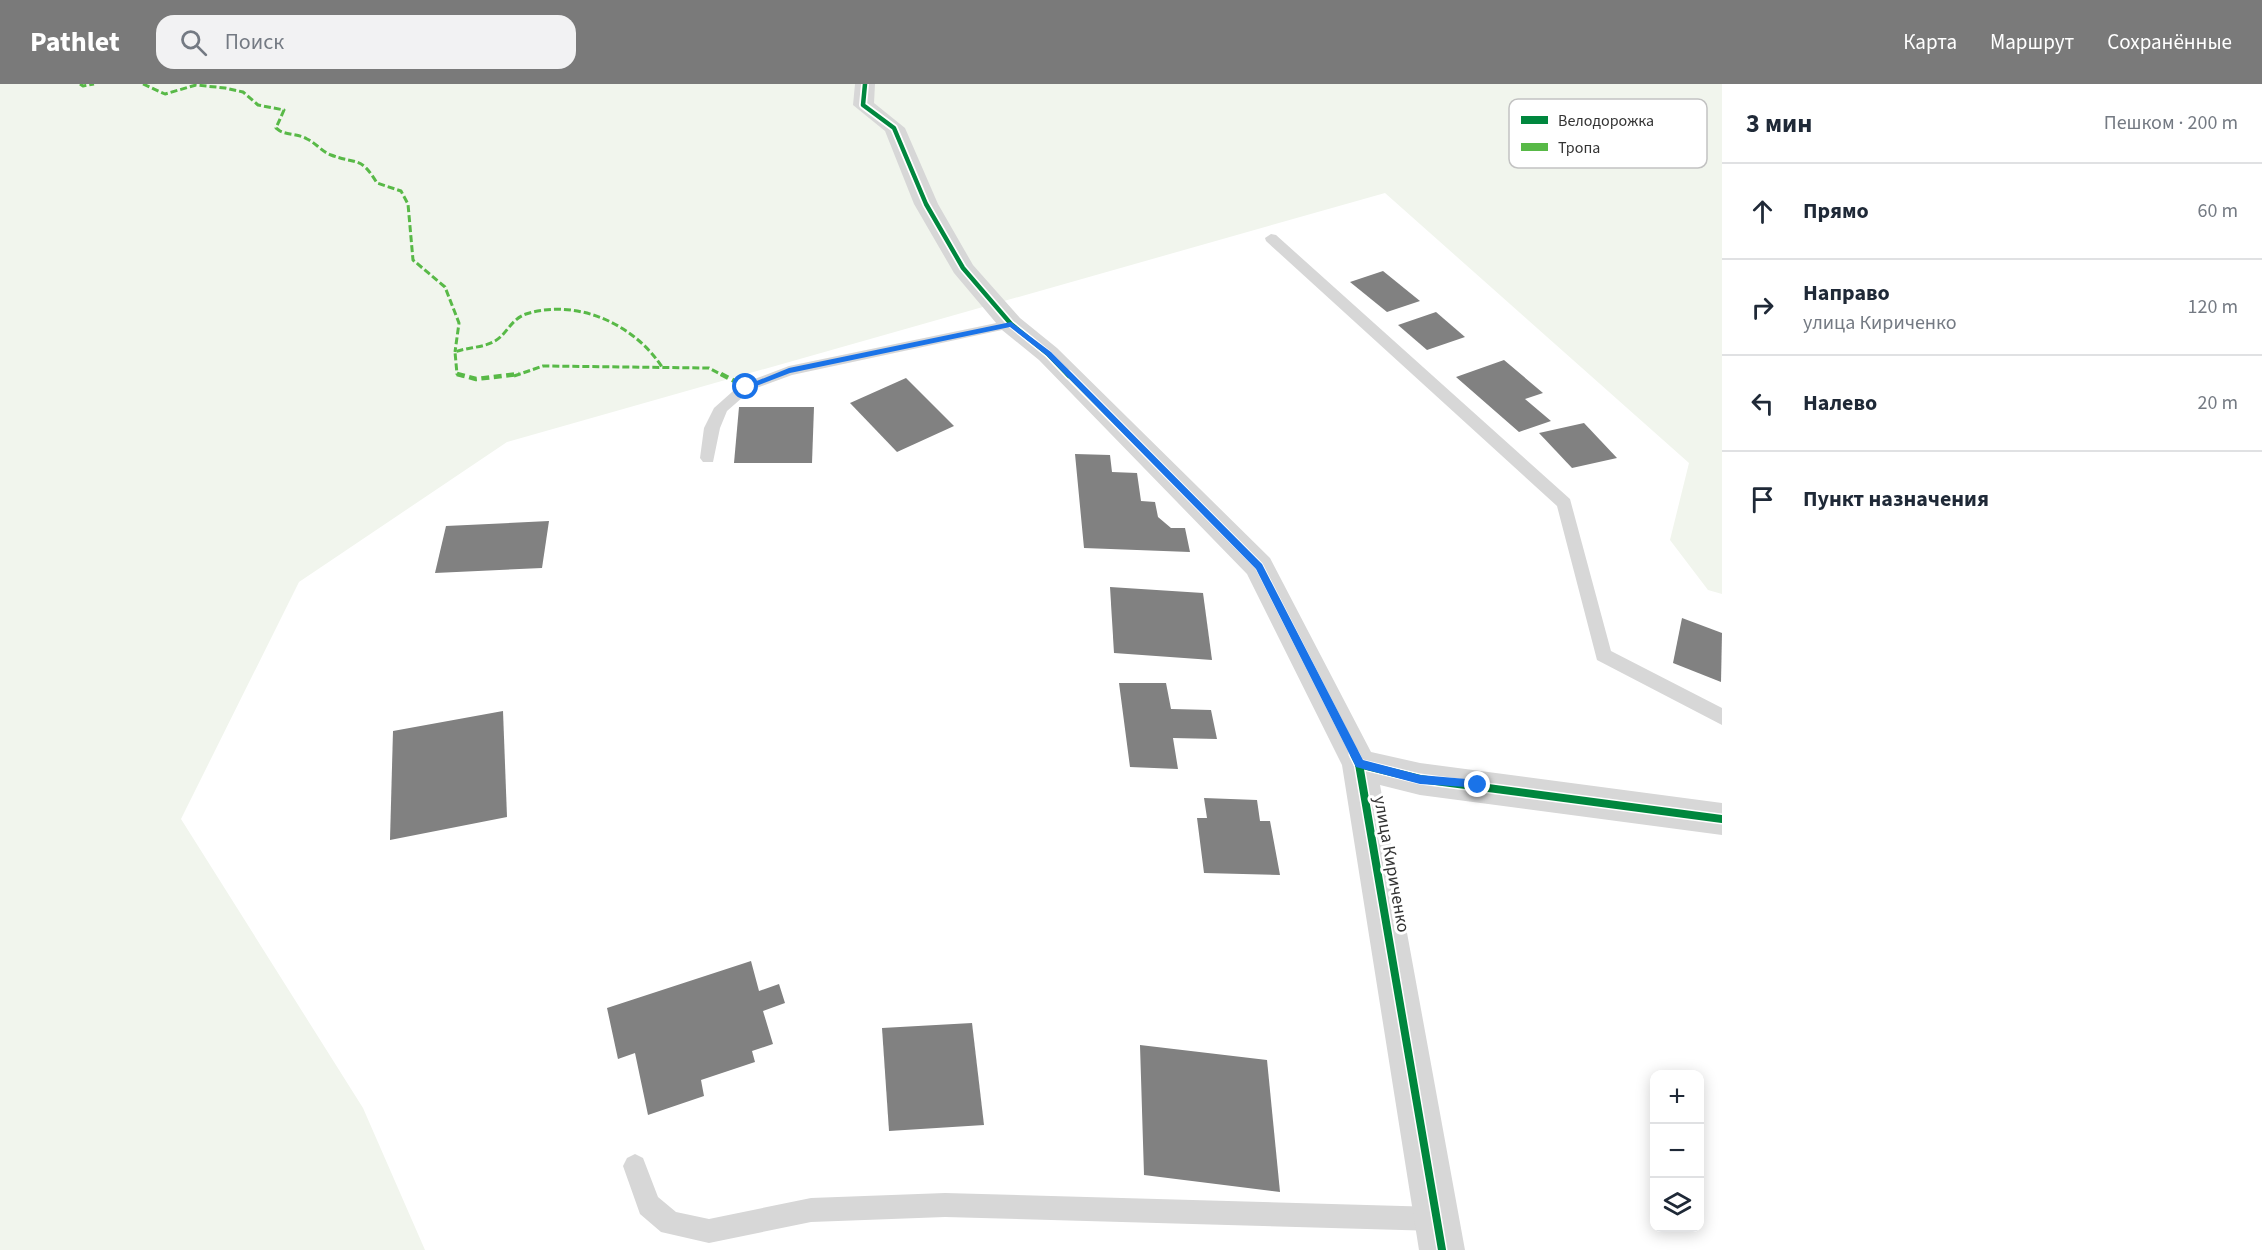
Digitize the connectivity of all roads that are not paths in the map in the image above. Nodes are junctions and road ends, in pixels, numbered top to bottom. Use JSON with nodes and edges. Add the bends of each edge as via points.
{"nodes":[{"id":1,"x":865,"y":84,"type":"edge"},
{"id":2,"x":1271,"y":238,"type":"dead end"},
{"id":3,"x":1011,"y":324,"type":"junction"},
{"id":4,"x":708,"y":458,"type":"dead end"},
{"id":5,"x":1722,"y":717,"type":"edge"},
{"id":6,"x":1359,"y":764,"type":"junction"},
{"id":7,"x":1722,"y":819,"type":"edge"},
{"id":8,"x":635,"y":1166,"type":"dead end"},
{"id":9,"x":1440,"y":1235,"type":"edge"}],
"edges":[{"from":1,"to":3,"type":"street","name":"улица Кириченко","via":[[863,105],[894,128],[926,204],[963,268]]},
{"from":2,"to":5,"type":"lane","via":[[1564,503],[1603,655]]},
{"from":3,"to":4,"type":"lane","via":[[789,371],[746,387],[721,408],[712,428]]},
{"from":3,"to":6,"type":"street","name":"улица Кириченко","via":[[1048,354],[1259,566]]},
{"from":6,"to":7,"type":"street","via":[[1420,779]]},
{"from":6,"to":9,"type":"street","name":"улица Кириченко"},
{"from":8,"to":9,"type":"lane","via":[[649,1205],[670,1223],[709,1231],[811,1210],[945,1205]]}]}
